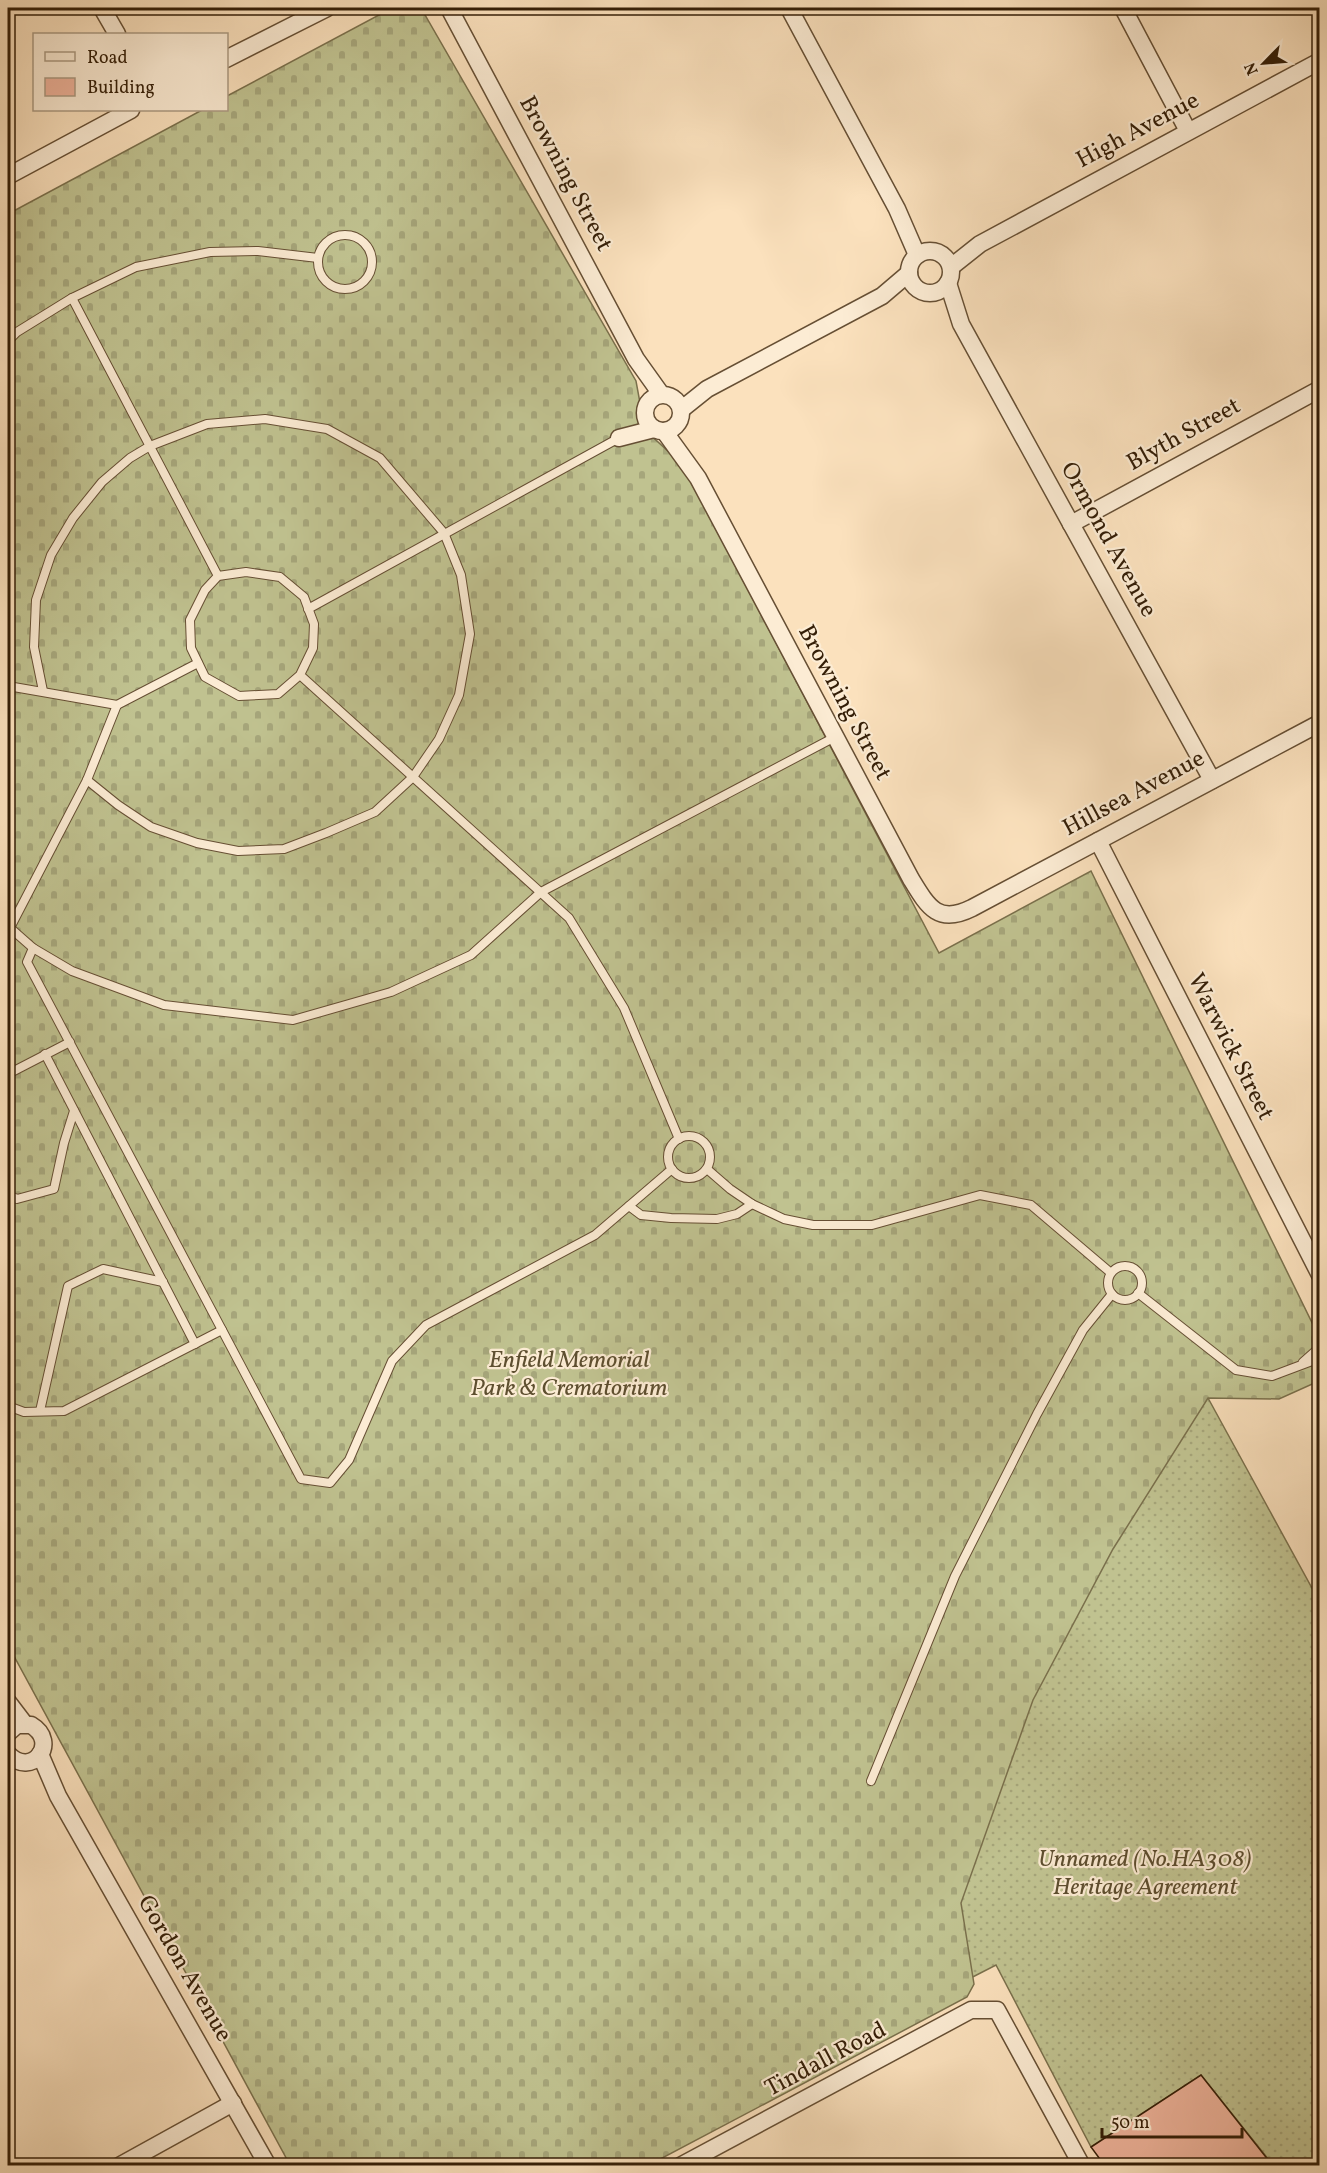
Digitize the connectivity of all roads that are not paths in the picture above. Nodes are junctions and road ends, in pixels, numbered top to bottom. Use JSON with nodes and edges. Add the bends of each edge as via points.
{"nodes":[{"id":1,"x":102,"y":8,"type":"edge"},
{"id":2,"x":327,"y":8,"type":"edge"},
{"id":3,"x":789,"y":8,"type":"edge"},
{"id":4,"x":1123,"y":8,"type":"edge"},
{"id":5,"x":449,"y":9,"type":"edge"},
{"id":6,"x":116,"y":33,"type":"edge"},
{"id":7,"x":228,"y":58,"type":"edge"},
{"id":8,"x":1320,"y":61,"type":"edge"},
{"id":9,"x":129,"y":111,"type":"edge"},
{"id":10,"x":1188,"y":131,"type":"junction"},
{"id":11,"x":8,"y":176,"type":"edge"},
{"id":12,"x":318,"y":258,"type":"junction"},
{"id":13,"x":934,"y":270,"type":"junction"},
{"id":14,"x":882,"y":296,"type":"junction"},
{"id":15,"x":72,"y":298,"type":"junction"},
{"id":16,"x":8,"y":340,"type":"edge"},
{"id":17,"x":1320,"y":389,"type":"edge"},
{"id":18,"x":663,"y":412,"type":"junction"},
{"id":19,"x":619,"y":438,"type":"joint"},
{"id":20,"x":150,"y":446,"type":"junction"},
{"id":21,"x":1071,"y":524,"type":"junction"},
{"id":22,"x":444,"y":533,"type":"junction"},
{"id":23,"x":218,"y":576,"type":"junction"},
{"id":24,"x":308,"y":609,"type":"junction"},
{"id":25,"x":198,"y":663,"type":"junction"},
{"id":26,"x":300,"y":675,"type":"junction"},
{"id":27,"x":8,"y":686,"type":"edge"},
{"id":28,"x":43,"y":691,"type":"junction"},
{"id":29,"x":117,"y":705,"type":"junction"},
{"id":30,"x":1320,"y":723,"type":"edge"},
{"id":31,"x":835,"y":737,"type":"junction"},
{"id":32,"x":413,"y":777,"type":"junction"},
{"id":33,"x":87,"y":780,"type":"junction"},
{"id":34,"x":1212,"y":780,"type":"junction"},
{"id":35,"x":1098,"y":841,"type":"junction"},
{"id":36,"x":541,"y":892,"type":"junction"},
{"id":37,"x":972,"y":908,"type":"joint"},
{"id":38,"x":9,"y":927,"type":"edge"},
{"id":39,"x":33,"y":948,"type":"junction"},
{"id":40,"x":70,"y":1042,"type":"junction"},
{"id":41,"x":45,"y":1054,"type":"junction"},
{"id":42,"x":8,"y":1074,"type":"edge"},
{"id":43,"x":74,"y":1111,"type":"junction"},
{"id":44,"x":679,"y":1139,"type":"junction"},
{"id":45,"x":672,"y":1169,"type":"junction"},
{"id":46,"x":707,"y":1169,"type":"junction"},
{"id":47,"x":8,"y":1195,"type":"edge"},
{"id":48,"x":752,"y":1204,"type":"junction"},
{"id":49,"x":629,"y":1206,"type":"junction"},
{"id":50,"x":1111,"y":1273,"type":"junction"},
{"id":51,"x":1319,"y":1275,"type":"edge"},
{"id":52,"x":163,"y":1282,"type":"junction"},
{"id":53,"x":1138,"y":1293,"type":"junction"},
{"id":54,"x":1112,"y":1294,"type":"junction"},
{"id":55,"x":222,"y":1330,"type":"junction"},
{"id":56,"x":195,"y":1344,"type":"junction"},
{"id":57,"x":1320,"y":1347,"type":"edge"},
{"id":58,"x":1320,"y":1358,"type":"edge"},
{"id":59,"x":1300,"y":1365,"type":"junction"},
{"id":60,"x":8,"y":1406,"type":"edge"},
{"id":61,"x":40,"y":1411,"type":"junction"},
{"id":62,"x":8,"y":1702,"type":"edge"},
{"id":63,"x":12,"y":1725,"type":"edge"},
{"id":64,"x":19,"y":1758,"type":"edge"},
{"id":65,"x":871,"y":1781,"type":"dead end"},
{"id":66,"x":233,"y":2103,"type":"junction"},
{"id":67,"x":119,"y":2166,"type":"edge"},
{"id":68,"x":268,"y":2166,"type":"edge"},
{"id":69,"x":680,"y":2166,"type":"edge"},
{"id":70,"x":1082,"y":2166,"type":"edge"}],
"edges":[{"from":1,"to":6,"type":"street"},
{"from":2,"to":7,"type":"street"},
{"from":3,"to":13,"type":"street","name":"Ormond Avenue"},
{"from":4,"to":10,"type":"street"},
{"from":5,"to":18,"type":"street","name":"Browning Street"},
{"from":8,"to":10,"type":"street","name":"High Avenue"},
{"from":9,"to":11,"type":"street"},
{"from":10,"to":13,"type":"street","name":"High Avenue"},
{"from":12,"to":12,"type":"lane","via":[[328,240],[347,235],[365,243],[373,260],[367,279],[343,289],[327,282],[318,267]]},
{"from":12,"to":15,"type":"lane","via":[[258,251],[210,252],[136,267]]},
{"from":13,"to":14,"type":"street","name":"High Avenue"},
{"from":13,"to":14,"type":"street","name":"High Avenue","via":[[912,282],[909,273]]},
{"from":13,"to":21,"type":"street","name":"Ormond Avenue"},
{"from":14,"to":18,"type":"street","name":"High Avenue"},
{"from":15,"to":16,"type":"lane"},
{"from":15,"to":20,"type":"lane"},
{"from":17,"to":21,"type":"street","name":"Blyth Street"},
{"from":18,"to":19,"type":"street","name":"High Avenue"},
{"from":18,"to":31,"type":"street","name":"Browning Street"},
{"from":19,"to":22,"type":"lane"},
{"from":20,"to":22,"type":"lane","via":[[207,424],[265,419],[327,429],[380,458]]},
{"from":20,"to":23,"type":"lane"},
{"from":20,"to":28,"type":"lane","via":[[102,482],[73,518],[51,555],[36,600],[34,647]]},
{"from":21,"to":34,"type":"street","name":"Ormond Avenue"},
{"from":22,"to":24,"type":"lane"},
{"from":22,"to":32,"type":"lane","via":[[461,575],[470,634],[459,695],[439,739]]},
{"from":23,"to":24,"type":"lane","via":[[246,572],[280,577],[304,597]]},
{"from":23,"to":25,"type":"lane","via":[[205,590],[190,620],[190,648]]},
{"from":24,"to":26,"type":"lane","via":[[314,624],[313,648]]},
{"from":25,"to":26,"type":"lane","via":[[205,677],[239,696],[278,694]]},
{"from":25,"to":29,"type":"lane"},
{"from":26,"to":32,"type":"lane"},
{"from":27,"to":28,"type":"lane"},
{"from":28,"to":29,"type":"lane"},
{"from":29,"to":33,"type":"lane"},
{"from":30,"to":34,"type":"street","name":"Hillsea Avenue"},
{"from":31,"to":36,"type":"lane"},
{"from":31,"to":37,"type":"street","name":"Browning Street","via":[[926,903],[940,914],[959,915]]},
{"from":32,"to":33,"type":"lane","via":[[375,812],[326,833],[284,849],[238,851],[197,843],[151,826]]},
{"from":32,"to":36,"type":"lane"},
{"from":33,"to":38,"type":"lane"},
{"from":34,"to":35,"type":"street","name":"Hillsea Avenue"},
{"from":35,"to":37,"type":"street","name":"Hillsea Avenue"},
{"from":35,"to":51,"type":"street","name":"Warwick Street"},
{"from":36,"to":39,"type":"lane","via":[[471,955],[391,992],[293,1020],[164,1005],[72,971]]},
{"from":36,"to":44,"type":"lane","via":[[569,918],[624,1008]]},
{"from":38,"to":39,"type":"lane"},
{"from":39,"to":40,"type":"lane","via":[[27,962]]},
{"from":40,"to":41,"type":"lane"},
{"from":40,"to":55,"type":"lane"},
{"from":41,"to":42,"type":"lane"},
{"from":41,"to":43,"type":"lane"},
{"from":43,"to":47,"type":"lane","via":[[54,1189],[17,1199]]},
{"from":43,"to":52,"type":"lane"},
{"from":44,"to":45,"type":"lane","via":[[669,1150]]},
{"from":44,"to":46,"type":"lane","via":[[692,1137],[705,1143],[710,1156]]},
{"from":45,"to":46,"type":"lane","via":[[689,1178]]},
{"from":45,"to":49,"type":"lane"},
{"from":46,"to":48,"type":"lane"},
{"from":48,"to":49,"type":"lane","via":[[737,1214],[717,1219],[641,1215]]},
{"from":48,"to":50,"type":"lane","via":[[784,1219],[813,1225],[872,1225],[980,1195],[1031,1205]]},
{"from":49,"to":55,"type":"lane","via":[[595,1235],[426,1325],[392,1361],[349,1460],[330,1482],[301,1479]]},
{"from":50,"to":53,"type":"lane","via":[[1122,1266],[1135,1270],[1142,1281]]},
{"from":50,"to":54,"type":"lane","via":[[1108,1284]]},
{"from":52,"to":56,"type":"lane"},
{"from":52,"to":61,"type":"lane","via":[[103,1269],[68,1286]]},
{"from":53,"to":54,"type":"lane","via":[[1125,1300]]},
{"from":53,"to":59,"type":"lane","via":[[1236,1370],[1272,1376]]},
{"from":54,"to":65,"type":"lane","via":[[1083,1330],[955,1576]]},
{"from":55,"to":56,"type":"lane"},
{"from":56,"to":61,"type":"lane","via":[[64,1411]]},
{"from":57,"to":59,"type":"lane"},
{"from":58,"to":59,"type":"lane"},
{"from":60,"to":61,"type":"lane","via":[[24,1412]]},
{"from":62,"to":63,"type":"street"},
{"from":63,"to":64,"type":"street","name":"Gordon Avenue","via":[[37,1728],[41,1734],[43,1748]]},
{"from":64,"to":66,"type":"street","name":"Gordon Avenue","via":[[58,1796]]},
{"from":66,"to":67,"type":"street"},
{"from":66,"to":68,"type":"street","name":"Gordon Avenue"},
{"from":69,"to":70,"type":"street","name":"Tindall Road","via":[[971,2010],[997,2010]]}]}
